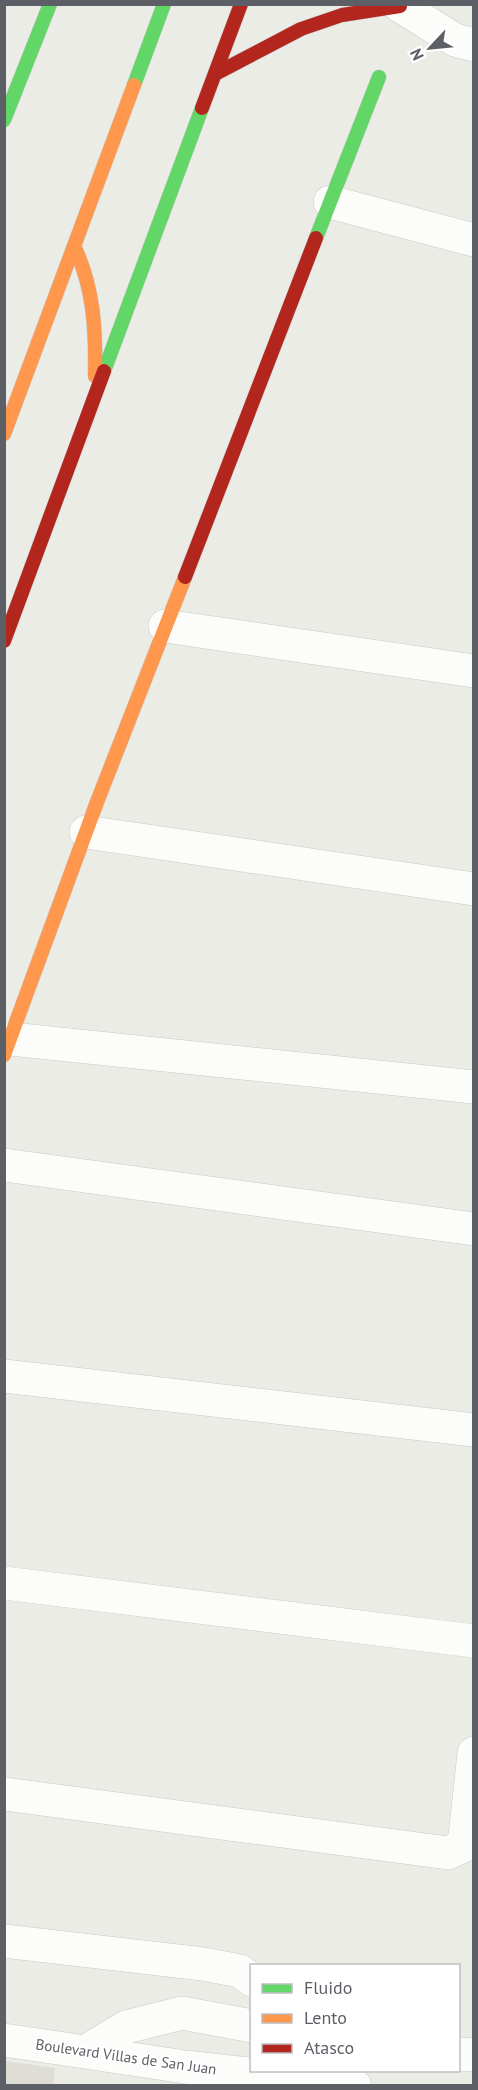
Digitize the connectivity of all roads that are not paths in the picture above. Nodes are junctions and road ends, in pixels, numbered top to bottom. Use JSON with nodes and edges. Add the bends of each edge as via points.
{"nodes":[{"id":1,"x":43,"y":4,"type":"edge"},
{"id":2,"x":50,"y":4,"type":"edge"},
{"id":3,"x":164,"y":4,"type":"edge"},
{"id":4,"x":241,"y":4,"type":"edge"},
{"id":5,"x":399,"y":5,"type":"edge"},
{"id":6,"x":41,"y":27,"type":"junction"},
{"id":7,"x":474,"y":45,"type":"edge"},
{"id":8,"x":217,"y":73,"type":"junction"},
{"id":9,"x":379,"y":77,"type":"dead end"},
{"id":10,"x":4,"y":120,"type":"edge"},
{"id":11,"x":330,"y":202,"type":"junction"},
{"id":12,"x":474,"y":240,"type":"edge"},
{"id":13,"x":74,"y":246,"type":"junction"},
{"id":14,"x":94,"y":399,"type":"junction"},
{"id":15,"x":4,"y":434,"type":"edge"},
{"id":16,"x":165,"y":626,"type":"junction"},
{"id":17,"x":4,"y":640,"type":"edge"},
{"id":18,"x":474,"y":671,"type":"edge"},
{"id":19,"x":86,"y":832,"type":"junction"},
{"id":20,"x":474,"y":889,"type":"edge"},
{"id":21,"x":6,"y":1050,"type":"edge"},
{"id":22,"x":474,"y":1087,"type":"edge"},
{"id":23,"x":4,"y":1165,"type":"edge"},
{"id":24,"x":474,"y":1229,"type":"edge"},
{"id":25,"x":4,"y":1376,"type":"edge"},
{"id":26,"x":474,"y":1430,"type":"edge"},
{"id":27,"x":4,"y":1583,"type":"edge"},
{"id":28,"x":474,"y":1641,"type":"edge"},
{"id":29,"x":474,"y":1753,"type":"edge"},
{"id":30,"x":4,"y":1794,"type":"edge"},
{"id":31,"x":4,"y":1941,"type":"edge"},
{"id":32,"x":250,"y":1978,"type":"edge"},
{"id":33,"x":250,"y":2026,"type":"edge"},
{"id":34,"x":4,"y":2040,"type":"edge"},
{"id":35,"x":85,"y":2052,"type":"junction"},
{"id":36,"x":184,"y":2076,"type":"edge"},
{"id":37,"x":355,"y":2085,"type":"edge"}],
"edges":[{"from":1,"to":6,"type":"street"},
{"from":2,"to":6,"type":"street"},
{"from":3,"to":13,"type":"street"},
{"from":4,"to":8,"type":"street"},
{"from":5,"to":7,"type":"street","via":[[455,40]]},
{"from":5,"to":8,"type":"street","via":[[342,15],[301,29]]},
{"from":6,"to":10,"type":"street"},
{"from":8,"to":14,"type":"street"},
{"from":9,"to":11,"type":"street"},
{"from":11,"to":12,"type":"street"},
{"from":11,"to":16,"type":"street"},
{"from":13,"to":14,"type":"street","via":[[93,296]]},
{"from":13,"to":15,"type":"street"},
{"from":14,"to":17,"type":"street"},
{"from":16,"to":18,"type":"street"},
{"from":16,"to":19,"type":"street"},
{"from":19,"to":20,"type":"street"},
{"from":19,"to":21,"type":"street"},
{"from":21,"to":22,"type":"street"},
{"from":23,"to":24,"type":"street"},
{"from":25,"to":26,"type":"street"},
{"from":27,"to":28,"type":"street"},
{"from":29,"to":30,"type":"street","via":[[465,1837],[461,1847],[448,1853]]},
{"from":31,"to":32,"type":"street","via":[[203,1964],[240,1971]]},
{"from":33,"to":35,"type":"street","via":[[182,2013],[126,2027]]},
{"from":34,"to":35,"type":"street","name":"Boulevard Villas de San Juan"},
{"from":35,"to":36,"type":"street","name":"Boulevard Villas de San Juan"},
{"from":36,"to":37,"type":"street","name":"Boulevard Villas de San Juan"}]}
